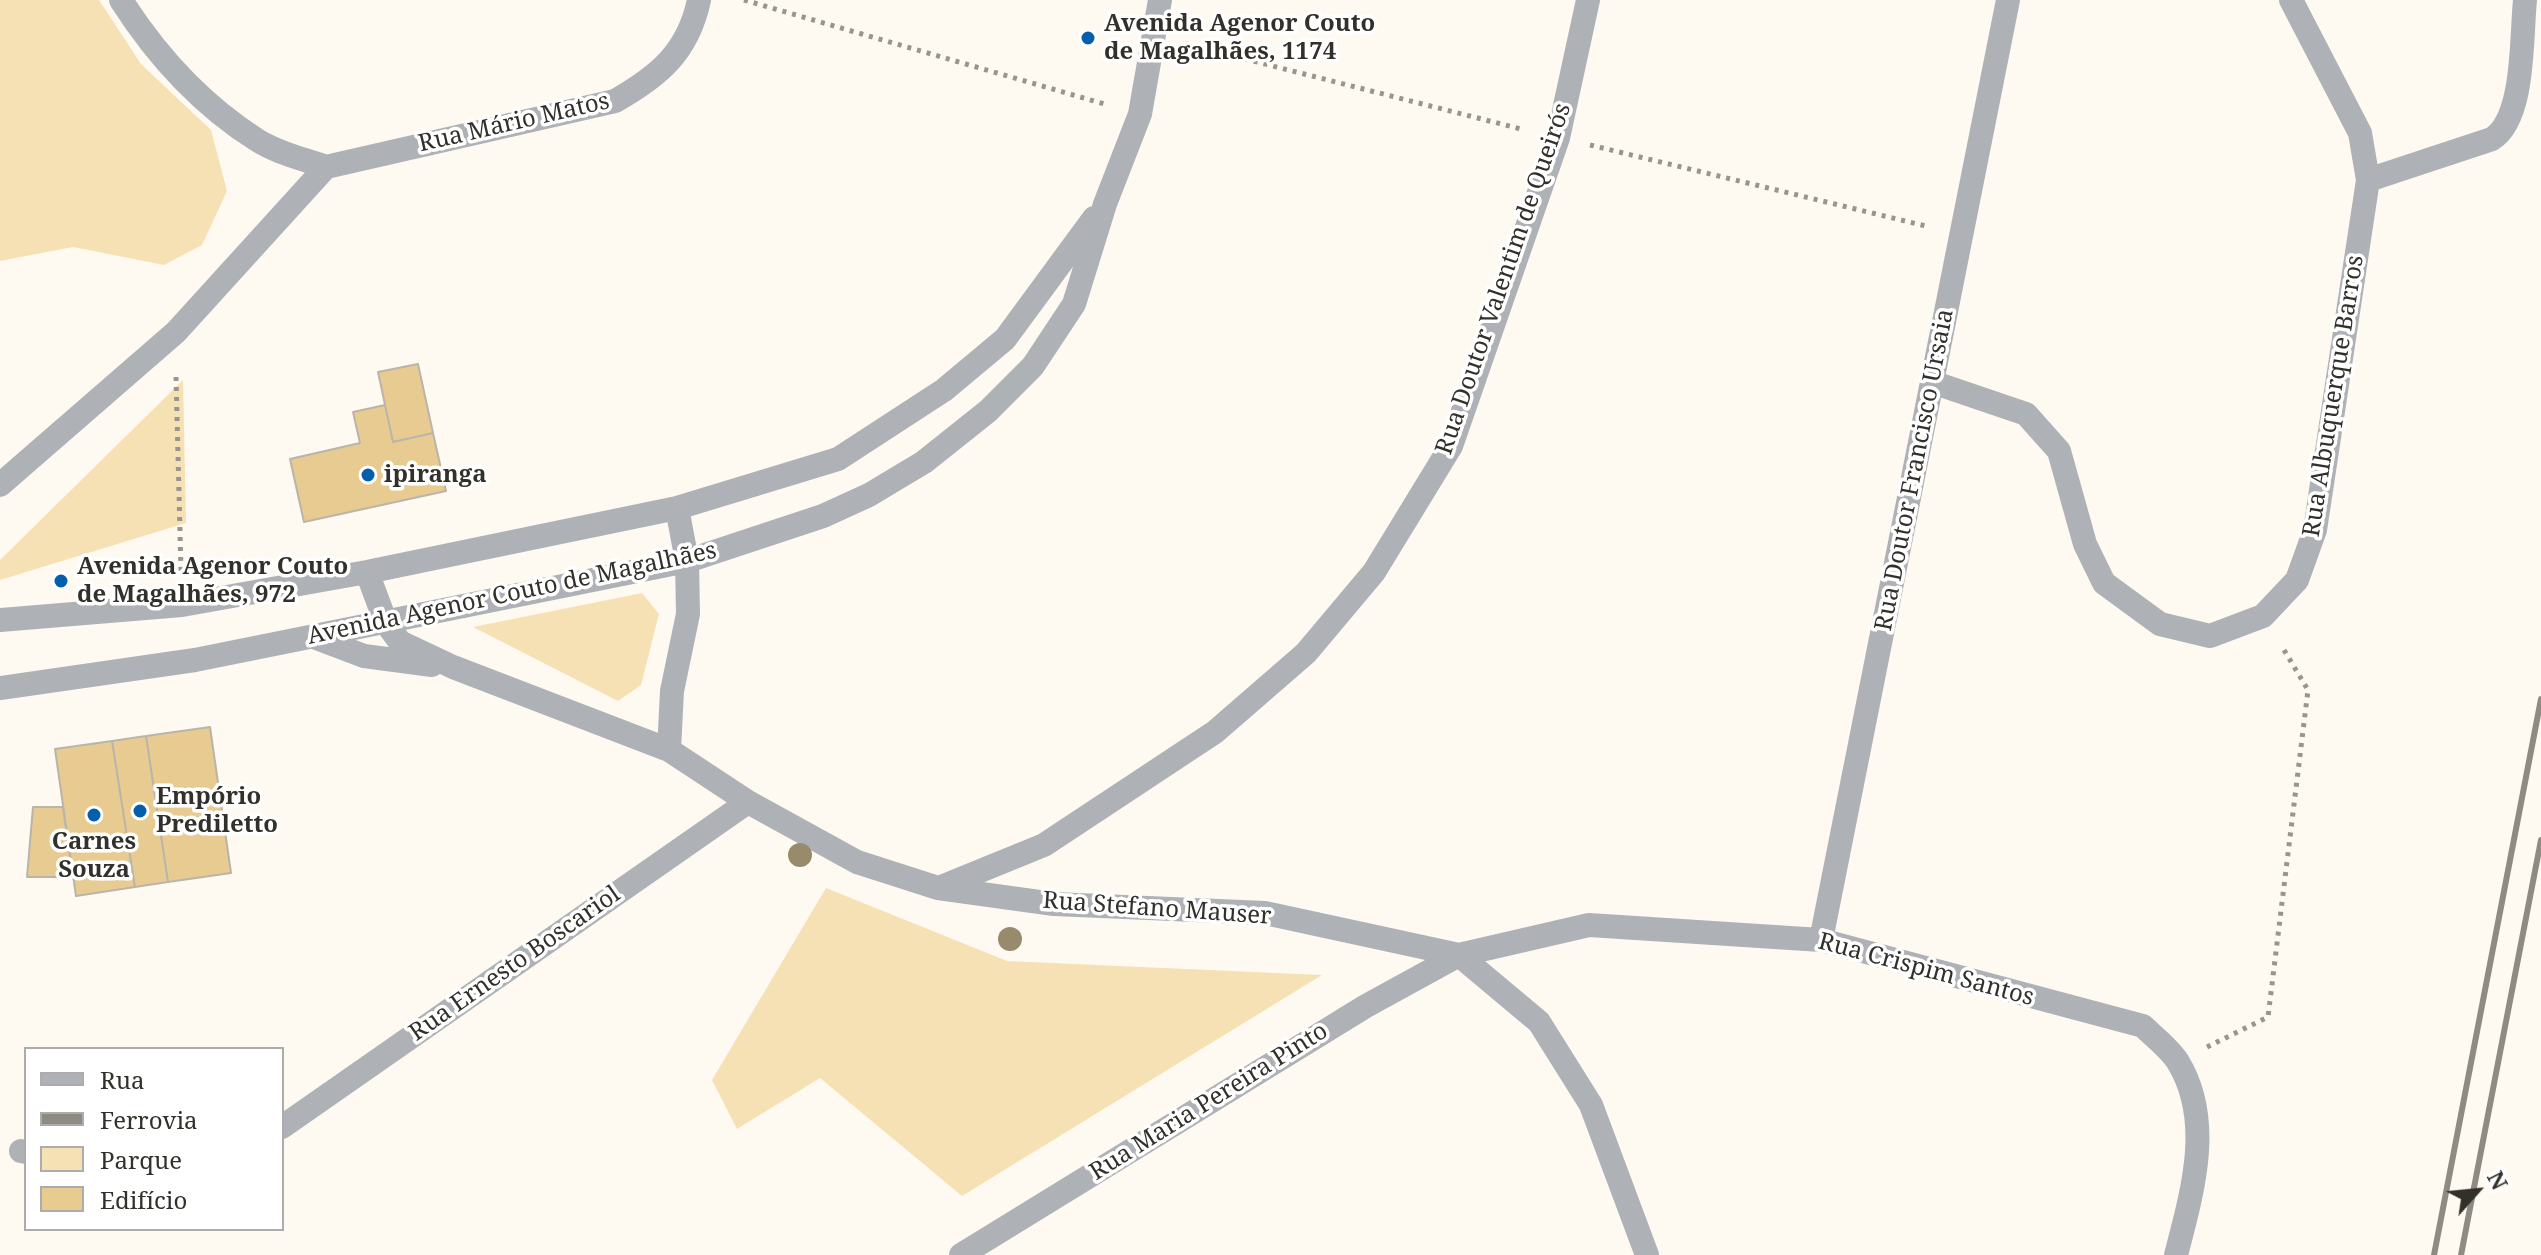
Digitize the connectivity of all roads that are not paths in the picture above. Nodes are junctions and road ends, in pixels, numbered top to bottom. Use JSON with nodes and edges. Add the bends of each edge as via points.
{"nodes":[{"id":1,"x":121,"y":0,"type":"edge"},
{"id":2,"x":699,"y":0,"type":"edge"},
{"id":3,"x":1160,"y":0,"type":"edge"},
{"id":4,"x":1588,"y":0,"type":"edge"},
{"id":5,"x":2008,"y":0,"type":"edge"},
{"id":6,"x":2291,"y":0,"type":"edge"},
{"id":7,"x":2525,"y":0,"type":"edge"},
{"id":8,"x":326,"y":167,"type":"junction"},
{"id":9,"x":2368,"y":180,"type":"junction"},
{"id":10,"x":1105,"y":204,"type":"junction"},
{"id":11,"x":1932,"y":382,"type":"junction"},
{"id":12,"x":0,"y":485,"type":"edge"},
{"id":13,"x":677,"y":508,"type":"junction"},
{"id":14,"x":687,"y":561,"type":"junction"},
{"id":15,"x":367,"y":572,"type":"junction"},
{"id":16,"x":0,"y":620,"type":"edge"},
{"id":17,"x":386,"y":623,"type":"junction"},
{"id":18,"x":314,"y":637,"type":"junction"},
{"id":19,"x":453,"y":667,"type":"junction"},
{"id":20,"x":0,"y":688,"type":"edge"},
{"id":21,"x":669,"y":750,"type":"junction"},
{"id":22,"x":748,"y":802,"type":"junction"},
{"id":23,"x":938,"y":888,"type":"junction"},
{"id":24,"x":1821,"y":940,"type":"junction"},
{"id":25,"x":1459,"y":955,"type":"junction"},
{"id":26,"x":284,"y":1126,"type":"edge"},
{"id":27,"x":961,"y":1255,"type":"edge"},
{"id":28,"x":1647,"y":1255,"type":"edge"},
{"id":29,"x":2176,"y":1255,"type":"edge"}],
"edges":[{"from":1,"to":8,"type":"street","via":[[155,51],[224,115],[260,142]]},
{"from":2,"to":8,"type":"street","name":"Rua Mário Matos","via":[[695,21],[678,50],[654,78],[615,101]]},
{"from":3,"to":10,"type":"street","name":"Avenida Agenor Couto de Magalhães","via":[[1140,114]]},
{"from":4,"to":23,"type":"street","name":"Rua Doutor Valentim de Queirós","via":[[1558,138],[1451,446],[1374,572],[1306,653],[1215,732],[1044,845]]},
{"from":5,"to":11,"type":"street","name":"Rua Doutor Francisco Ursaia"},
{"from":6,"to":9,"type":"street","name":"Rua Albuquerque Barros","via":[[2360,133]]},
{"from":7,"to":9,"type":"street","via":[[2514,111],[2503,132]]},
{"from":8,"to":12,"type":"street","via":[[176,332]]},
{"from":9,"to":11,"type":"street","name":"Rua Albuquerque Barros","via":[[2315,530],[2297,580],[2263,616],[2210,636],[2160,624],[2104,583],[2085,544],[2059,451],[2026,414]]},
{"from":10,"to":13,"type":"street","name":"Avenida Agenor Couto de Magalhães","via":[[1005,339],[944,390],[838,459]]},
{"from":10,"to":14,"type":"street","name":"Avenida Agenor Couto de Magalhães","via":[[1074,304],[1033,366],[988,411],[924,462],[869,495],[823,516]]},
{"from":11,"to":24,"type":"street","name":"Rua Doutor Francisco Ursaia"},
{"from":13,"to":14,"type":"street"},
{"from":13,"to":15,"type":"street","name":"Avenida Agenor Couto de Magalhães"},
{"from":14,"to":17,"type":"street","name":"Avenida Agenor Couto de Magalhães"},
{"from":14,"to":21,"type":"street","via":[[688,614],[672,691]]},
{"from":15,"to":16,"type":"street","name":"Avenida Agenor Couto de Magalhães","via":[[182,605]]},
{"from":15,"to":17,"type":"street","name":"Rua Stefano Mauser"},
{"from":17,"to":18,"type":"street","name":"Avenida Agenor Couto de Magalhães"},
{"from":17,"to":19,"type":"street","name":"Rua Stefano Mauser","via":[[400,642]]},
{"from":18,"to":19,"type":"street","name":"Rua Stefano Mauser","via":[[364,656]]},
{"from":18,"to":20,"type":"street","name":"Avenida Agenor Couto de Magalhães"},
{"from":19,"to":21,"type":"street","name":"Rua Stefano Mauser"},
{"from":21,"to":22,"type":"street","name":"Rua Stefano Mauser"},
{"from":22,"to":23,"type":"street","name":"Rua Stefano Mauser","via":[[857,862]]},
{"from":22,"to":26,"type":"street","name":"Rua Ernesto Boscariol"},
{"from":23,"to":25,"type":"street","name":"Rua Stefano Mauser","via":[[1054,904],[1265,913]]},
{"from":24,"to":25,"type":"street","name":"Rua Crispim Santos","via":[[1589,925]]},
{"from":24,"to":29,"type":"street","name":"Rua Crispim Santos","via":[[2143,1026],[2178,1062],[2199,1120],[2192,1191]]},
{"from":25,"to":27,"type":"street","name":"Rua Maria Pereira Pinto","via":[[1352,1014]]},
{"from":25,"to":28,"type":"street","name":"Rua Stefano Mauser","via":[[1539,1022],[1576,1081],[1591,1105]]}]}
